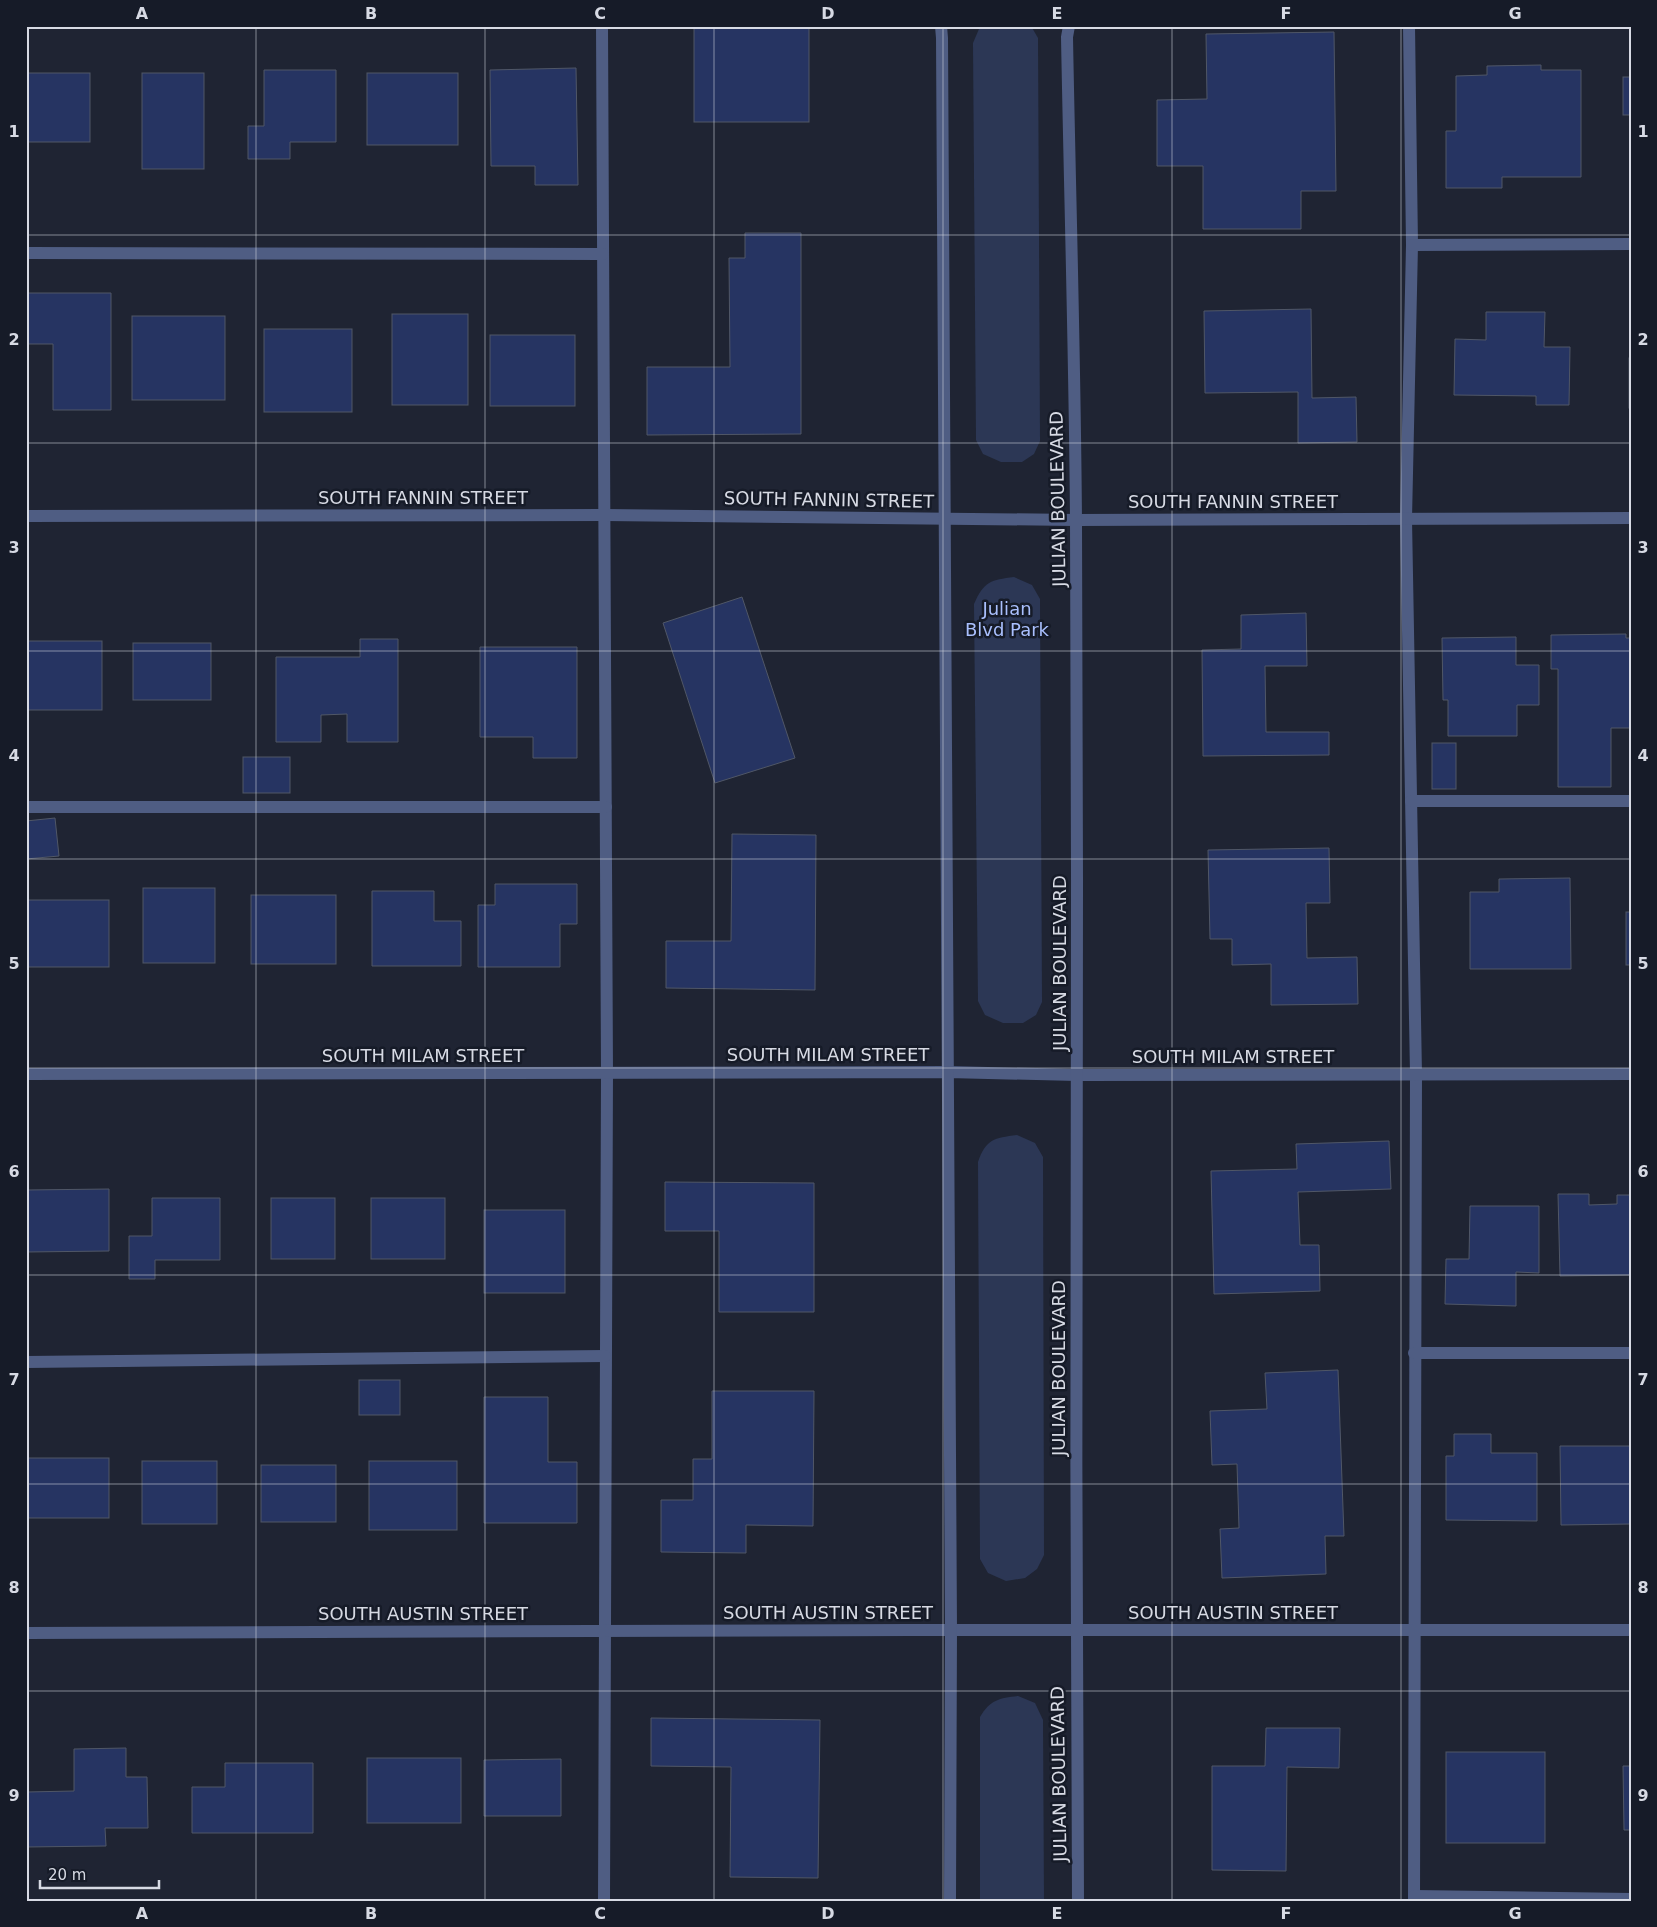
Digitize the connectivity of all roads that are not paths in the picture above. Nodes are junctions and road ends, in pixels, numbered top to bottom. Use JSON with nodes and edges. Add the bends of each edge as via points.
{"nodes":[{"id":1,"x":602,"y":26,"type":"edge"},
{"id":2,"x":1409,"y":26,"type":"edge"},
{"id":3,"x":943,"y":30,"type":"edge"},
{"id":4,"x":1067,"y":30,"type":"edge"},
{"id":5,"x":1631,"y":244,"type":"edge"},
{"id":6,"x":1412,"y":245,"type":"junction"},
{"id":7,"x":26,"y":253,"type":"edge"},
{"id":8,"x":603,"y":254,"type":"junction"},
{"id":9,"x":605,"y":515,"type":"junction"},
{"id":10,"x":26,"y":516,"type":"edge"},
{"id":11,"x":1631,"y":518,"type":"edge"},
{"id":12,"x":944,"y":519,"type":"junction"},
{"id":13,"x":1406,"y":519,"type":"junction"},
{"id":14,"x":1076,"y":520,"type":"junction"},
{"id":15,"x":1411,"y":801,"type":"junction"},
{"id":16,"x":1631,"y":801,"type":"edge"},
{"id":17,"x":26,"y":807,"type":"edge"},
{"id":18,"x":606,"y":807,"type":"junction"},
{"id":19,"x":948,"y":1072,"type":"junction"},
{"id":20,"x":607,"y":1073,"type":"junction"},
{"id":21,"x":26,"y":1074,"type":"edge"},
{"id":22,"x":1416,"y":1074,"type":"junction"},
{"id":23,"x":1631,"y":1074,"type":"edge"},
{"id":24,"x":1077,"y":1075,"type":"junction"},
{"id":25,"x":1414,"y":1353,"type":"junction"},
{"id":26,"x":1631,"y":1353,"type":"edge"},
{"id":27,"x":605,"y":1356,"type":"junction"},
{"id":28,"x":26,"y":1362,"type":"edge"},
{"id":29,"x":951,"y":1630,"type":"junction"},
{"id":30,"x":1075,"y":1630,"type":"junction"},
{"id":31,"x":1414,"y":1630,"type":"junction"},
{"id":32,"x":1631,"y":1630,"type":"edge"},
{"id":33,"x":605,"y":1631,"type":"junction"},
{"id":34,"x":26,"y":1633,"type":"edge"},
{"id":35,"x":1414,"y":1898,"type":"edge"},
{"id":36,"x":1631,"y":1899,"type":"edge"},
{"id":37,"x":604,"y":1901,"type":"edge"},
{"id":38,"x":950,"y":1901,"type":"edge"},
{"id":39,"x":1078,"y":1901,"type":"edge"}],
"edges":[{"from":1,"to":8,"type":"street"},
{"from":2,"to":6,"type":"street"},
{"from":3,"to":12,"type":"street"},
{"from":4,"to":14,"type":"street","name":"JULIAN BOULEVARD"},
{"from":5,"to":6,"type":"street"},
{"from":6,"to":13,"type":"street"},
{"from":7,"to":8,"type":"street"},
{"from":8,"to":9,"type":"street"},
{"from":9,"to":10,"type":"street","name":"SOUTH FANNIN STREET"},
{"from":9,"to":12,"type":"street","name":"SOUTH FANNIN STREET"},
{"from":9,"to":18,"type":"street"},
{"from":11,"to":13,"type":"street","name":"SOUTH FANNIN STREET"},
{"from":12,"to":14,"type":"street","name":"SOUTH FANNIN STREET"},
{"from":12,"to":19,"type":"street"},
{"from":13,"to":14,"type":"street","name":"SOUTH FANNIN STREET"},
{"from":13,"to":15,"type":"street"},
{"from":14,"to":24,"type":"street","name":"JULIAN BOULEVARD"},
{"from":15,"to":16,"type":"street"},
{"from":15,"to":22,"type":"street"},
{"from":17,"to":18,"type":"street"},
{"from":18,"to":20,"type":"street"},
{"from":19,"to":20,"type":"street","name":"SOUTH MILAM STREET"},
{"from":19,"to":24,"type":"street","name":"SOUTH MILAM STREET"},
{"from":19,"to":29,"type":"street"},
{"from":20,"to":21,"type":"street","name":"SOUTH MILAM STREET"},
{"from":20,"to":27,"type":"street"},
{"from":22,"to":23,"type":"street","name":"SOUTH MILAM STREET"},
{"from":22,"to":24,"type":"street","name":"SOUTH MILAM STREET"},
{"from":22,"to":25,"type":"street"},
{"from":24,"to":30,"type":"street","name":"JULIAN BOULEVARD"},
{"from":25,"to":26,"type":"street"},
{"from":25,"to":31,"type":"street"},
{"from":27,"to":28,"type":"street"},
{"from":27,"to":33,"type":"street"},
{"from":29,"to":30,"type":"street","name":"SOUTH AUSTIN STREET"},
{"from":29,"to":33,"type":"street","name":"SOUTH AUSTIN STREET"},
{"from":29,"to":38,"type":"street"},
{"from":30,"to":31,"type":"street","name":"SOUTH AUSTIN STREET"},
{"from":30,"to":39,"type":"street","name":"JULIAN BOULEVARD"},
{"from":31,"to":32,"type":"street","name":"SOUTH AUSTIN STREET"},
{"from":31,"to":35,"type":"street"},
{"from":33,"to":34,"type":"street","name":"SOUTH AUSTIN STREET"},
{"from":33,"to":37,"type":"street"},
{"from":35,"to":36,"type":"street"}]}
